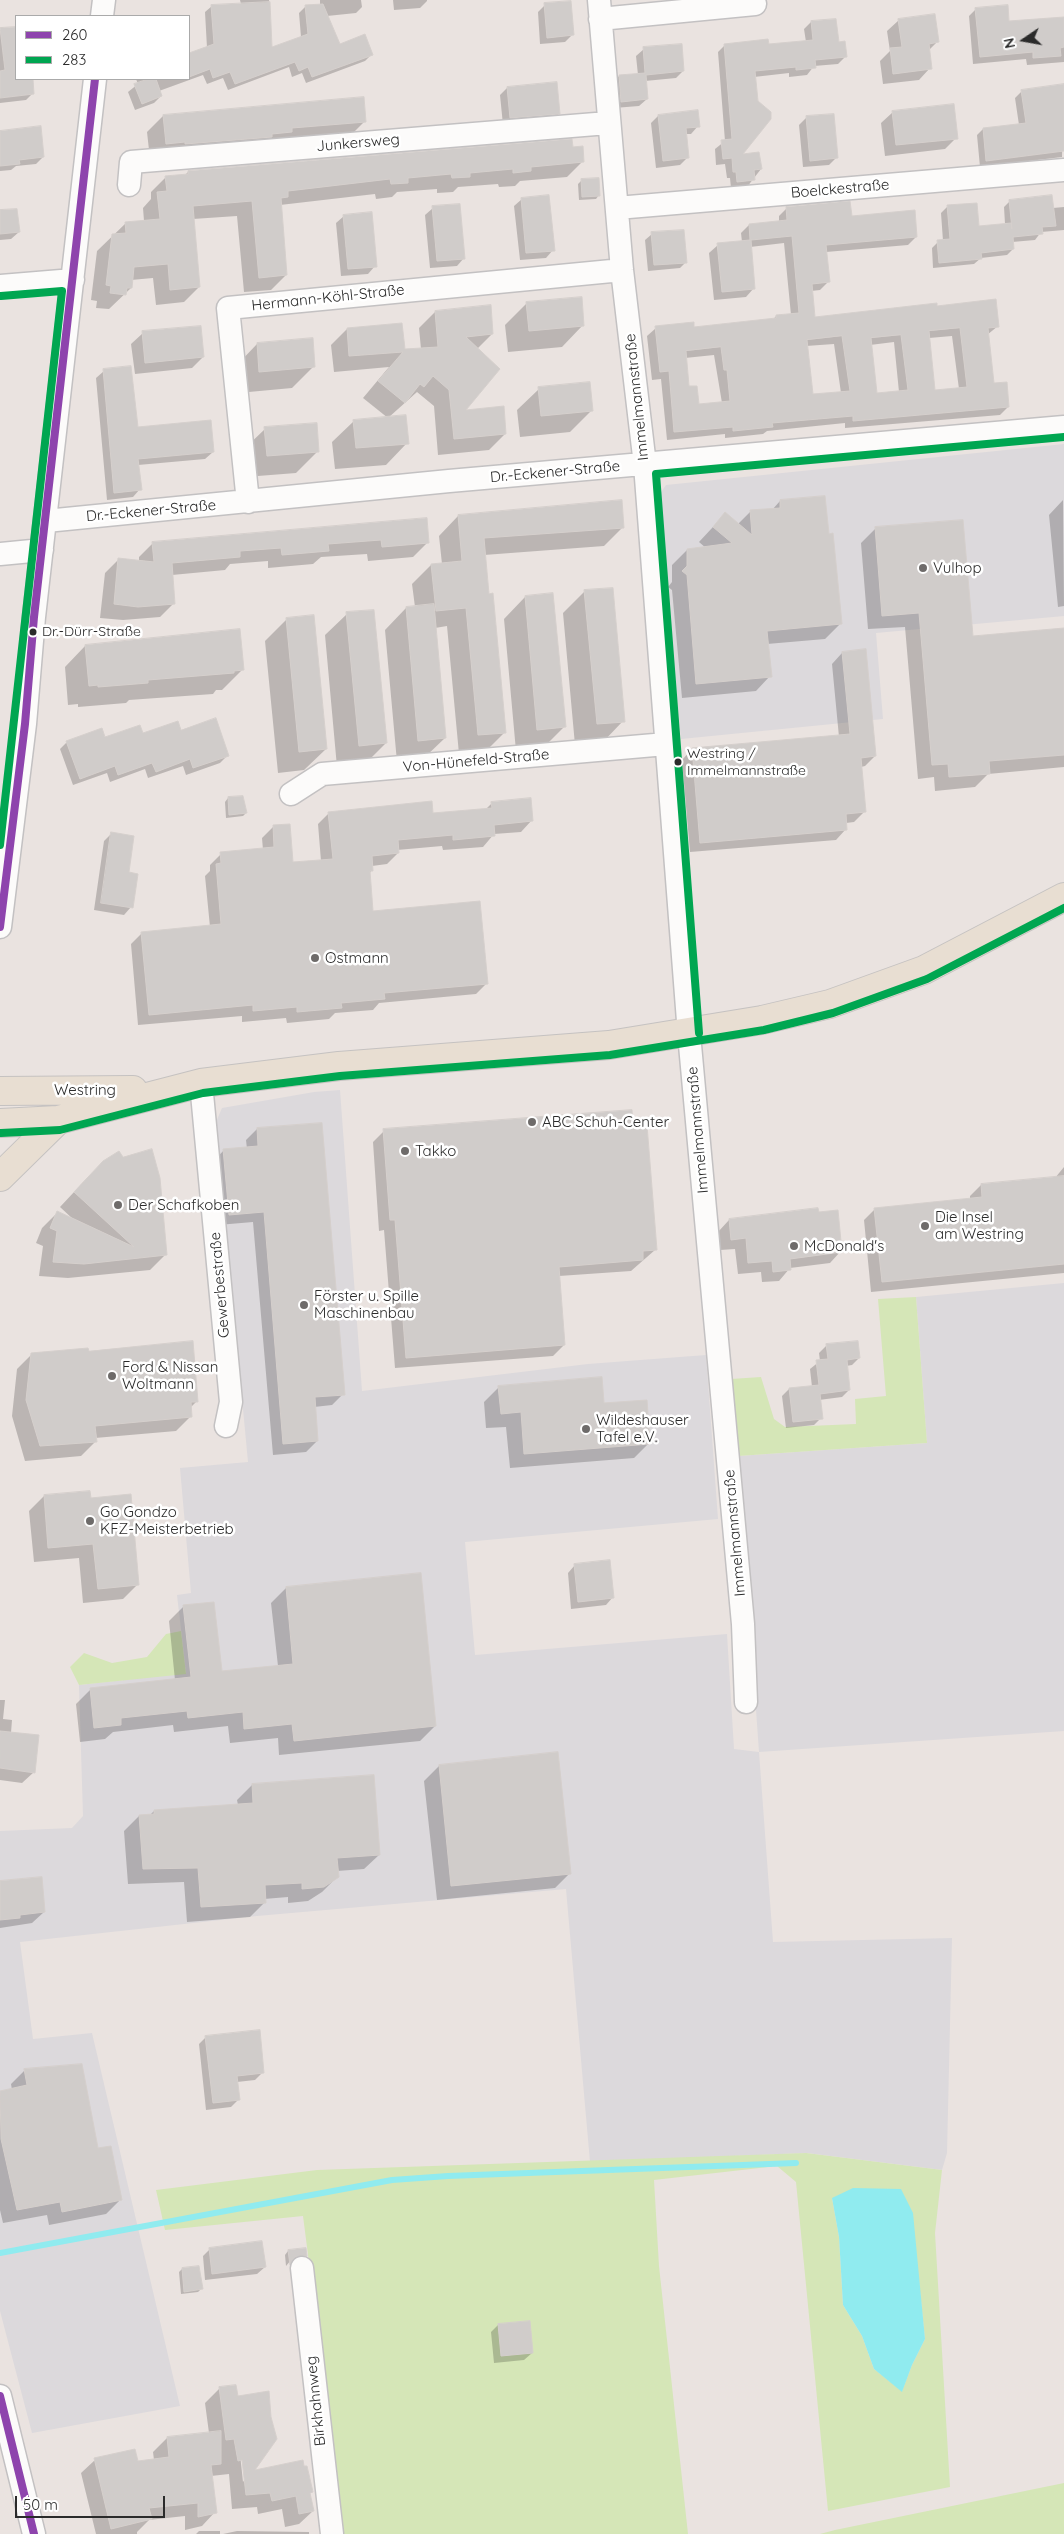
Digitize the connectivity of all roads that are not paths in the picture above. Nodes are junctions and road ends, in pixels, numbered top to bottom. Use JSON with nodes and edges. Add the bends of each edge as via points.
{"nodes":[{"id":1,"x":104,"y":0,"type":"edge"},
{"id":2,"x":755,"y":4,"type":"dead end"},
{"id":3,"x":599,"y":10,"type":"edge"},
{"id":4,"x":102,"y":15,"type":"edge"},
{"id":5,"x":95,"y":80,"type":"edge"},
{"id":6,"x":608,"y":123,"type":"junction"},
{"id":7,"x":1064,"y":170,"type":"edge"},
{"id":8,"x":129,"y":185,"type":"dead end"},
{"id":9,"x":617,"y":208,"type":"junction"},
{"id":10,"x":622,"y":270,"type":"junction"},
{"id":11,"x":72,"y":280,"type":"junction"},
{"id":12,"x":0,"y":286,"type":"edge"},
{"id":13,"x":1064,"y":427,"type":"edge"},
{"id":14,"x":645,"y":465,"type":"junction"},
{"id":15,"x":248,"y":502,"type":"junction"},
{"id":16,"x":46,"y":521,"type":"junction"},
{"id":17,"x":42,"y":550,"type":"junction"},
{"id":18,"x":0,"y":554,"type":"edge"},
{"id":19,"x":666,"y":744,"type":"junction"},
{"id":20,"x":291,"y":794,"type":"dead end"},
{"id":21,"x":1064,"y":896,"type":"edge"},
{"id":22,"x":0,"y":927,"type":"edge"},
{"id":23,"x":689,"y":1034,"type":"junction"},
{"id":24,"x":201,"y":1083,"type":"junction"},
{"id":25,"x":170,"y":1090,"type":"junction"},
{"id":26,"x":0,"y":1091,"type":"edge"},
{"id":27,"x":58,"y":1120,"type":"junction"},
{"id":28,"x":0,"y":1123,"type":"edge"},
{"id":29,"x":0,"y":1177,"type":"edge"},
{"id":30,"x":226,"y":1426,"type":"dead end"},
{"id":31,"x":746,"y":1702,"type":"dead end"},
{"id":32,"x":302,"y":2268,"type":"dead end"},
{"id":33,"x":0,"y":2396,"type":"edge"},
{"id":34,"x":34,"y":2534,"type":"edge"},
{"id":35,"x":332,"y":2534,"type":"edge"}],
"edges":[{"from":1,"to":4,"type":"street"},
{"from":2,"to":3,"type":"street","name":"Immelmannstraße"},
{"from":3,"to":6,"type":"street","name":"Immelmannstraße"},
{"from":5,"to":11,"type":"street"},
{"from":6,"to":8,"type":"street","name":"Junkersweg","via":[[132,162]]},
{"from":6,"to":9,"type":"street","name":"Immelmannstraße"},
{"from":7,"to":9,"type":"street","name":"Boelckestraße"},
{"from":9,"to":10,"type":"street","name":"Immelmannstraße"},
{"from":10,"to":14,"type":"street","name":"Immelmannstraße"},
{"from":10,"to":15,"type":"street","name":"Hermann-Köhl-Straße","via":[[228,308]]},
{"from":11,"to":12,"type":"street"},
{"from":11,"to":16,"type":"street"},
{"from":13,"to":14,"type":"street","name":"Dr.-Eckener-Straße"},
{"from":14,"to":15,"type":"street","name":"Dr.-Eckener-Straße"},
{"from":14,"to":19,"type":"street","name":"Immelmannstraße"},
{"from":15,"to":16,"type":"street","name":"Dr.-Eckener-Straße"},
{"from":16,"to":17,"type":"street"},
{"from":17,"to":18,"type":"street"},
{"from":17,"to":22,"type":"street"},
{"from":19,"to":20,"type":"street","name":"Von-Hünefeld-Straße","via":[[322,774]]},
{"from":19,"to":23,"type":"street","name":"Immelmannstraße"},
{"from":21,"to":23,"type":"main road","name":"Westring","via":[[924,970],[830,1004]]},
{"from":23,"to":24,"type":"main road","name":"Westring","via":[[600,1046],[339,1066]]},
{"from":23,"to":31,"type":"street","name":"Immelmannstraße","via":[[743,1624]]},
{"from":24,"to":25,"type":"main road","name":"Westring"},
{"from":24,"to":30,"type":"street","name":"Gewerbestraße","via":[[231,1402]]},
{"from":25,"to":26,"type":"main road","name":"Westring"},
{"from":25,"to":27,"type":"main road","name":"Westring"},
{"from":27,"to":28,"type":"main road","name":"Westring"},
{"from":27,"to":29,"type":"main road"},
{"from":32,"to":35,"type":"street","name":"Birkhahnweg"},
{"from":33,"to":34,"type":"street"}]}
